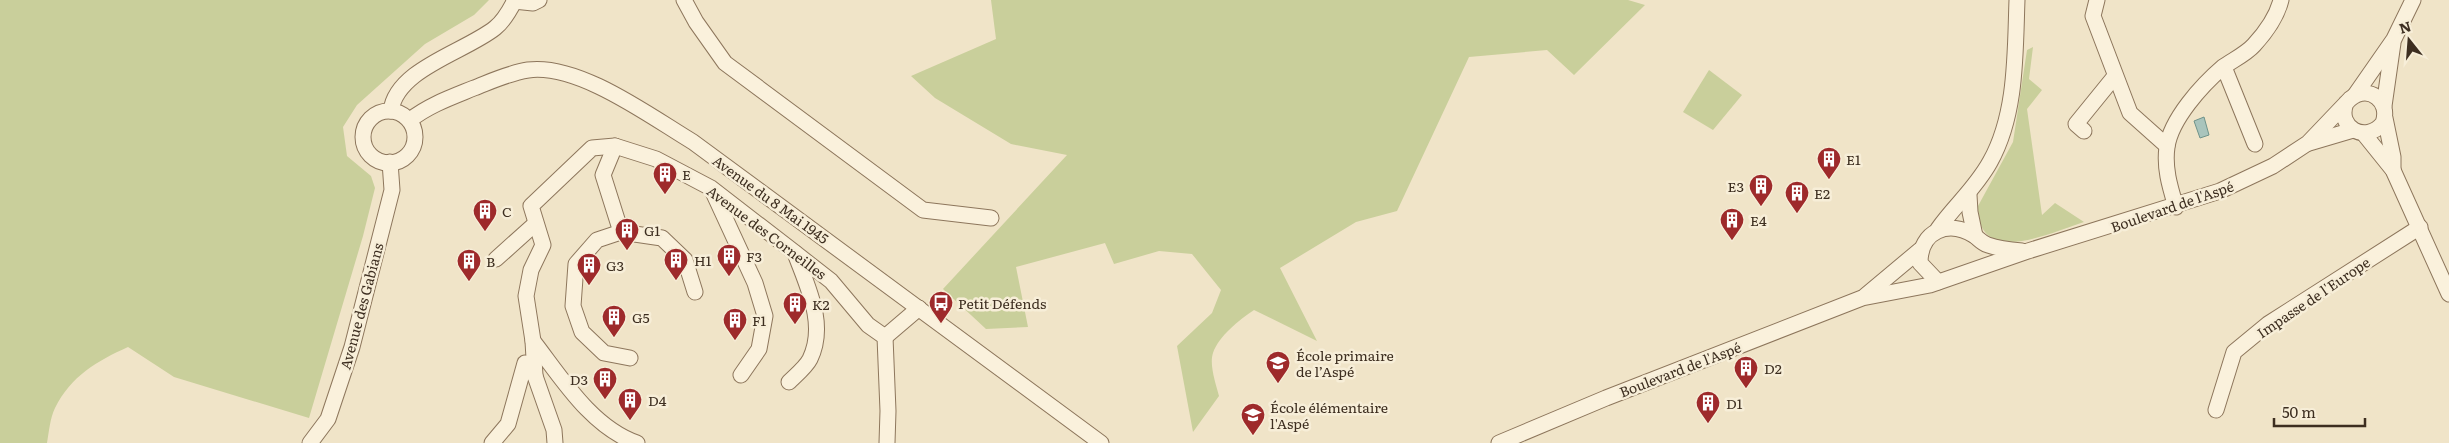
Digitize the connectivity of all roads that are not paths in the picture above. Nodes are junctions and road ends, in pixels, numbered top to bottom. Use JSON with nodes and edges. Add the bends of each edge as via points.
{"nodes":[{"id":1,"x":539,"y":0,"type":"edge"},
{"id":2,"x":684,"y":0,"type":"edge"},
{"id":3,"x":2017,"y":0,"type":"edge"},
{"id":4,"x":2097,"y":0,"type":"edge"},
{"id":5,"x":2281,"y":0,"type":"edge"},
{"id":6,"x":2413,"y":0,"type":"edge"},
{"id":7,"x":515,"y":1,"type":"edge"},
{"id":8,"x":2394,"y":39,"type":"junction"},
{"id":9,"x":2224,"y":67,"type":"junction"},
{"id":10,"x":2115,"y":76,"type":"junction"},
{"id":11,"x":2350,"y":99,"type":"junction"},
{"id":12,"x":391,"y":111,"type":"junction"},
{"id":13,"x":2384,"y":112,"type":"junction"},
{"id":14,"x":410,"y":120,"type":"junction"},
{"id":15,"x":2084,"y":131,"type":"dead end"},
{"id":16,"x":2358,"y":132,"type":"junction"},
{"id":17,"x":2308,"y":143,"type":"junction"},
{"id":18,"x":2254,"y":144,"type":"dead end"},
{"id":19,"x":615,"y":146,"type":"junction"},
{"id":20,"x":2167,"y":146,"type":"junction"},
{"id":21,"x":390,"y":162,"type":"junction"},
{"id":22,"x":2393,"y":170,"type":"junction"},
{"id":23,"x":711,"y":188,"type":"junction"},
{"id":24,"x":1969,"y":195,"type":"junction"},
{"id":25,"x":2176,"y":207,"type":"junction"},
{"id":26,"x":991,"y":218,"type":"dead end"},
{"id":27,"x":535,"y":224,"type":"junction"},
{"id":28,"x":2420,"y":227,"type":"junction"},
{"id":29,"x":1938,"y":229,"type":"junction"},
{"id":30,"x":621,"y":232,"type":"junction"},
{"id":31,"x":1976,"y":237,"type":"junction"},
{"id":32,"x":1920,"y":250,"type":"junction"},
{"id":33,"x":2028,"y":251,"type":"junction"},
{"id":34,"x":794,"y":252,"type":"junction"},
{"id":35,"x":496,"y":259,"type":"dead end"},
{"id":36,"x":1971,"y":271,"type":"junction"},
{"id":37,"x":1938,"y":282,"type":"junction"},
{"id":38,"x":695,"y":292,"type":"dead end"},
{"id":39,"x":2449,"y":294,"type":"edge"},
{"id":40,"x":1862,"y":298,"type":"junction"},
{"id":41,"x":919,"y":308,"type":"junction"},
{"id":42,"x":885,"y":337,"type":"junction"},
{"id":43,"x":533,"y":341,"type":"junction"},
{"id":44,"x":630,"y":358,"type":"dead end"},
{"id":45,"x":740,"y":375,"type":"dead end"},
{"id":46,"x":535,"y":376,"type":"junction"},
{"id":47,"x":789,"y":382,"type":"dead end"},
{"id":48,"x":2216,"y":410,"type":"dead end"},
{"id":49,"x":554,"y":436,"type":"edge"},
{"id":50,"x":310,"y":443,"type":"edge"},
{"id":51,"x":492,"y":443,"type":"edge"},
{"id":52,"x":565,"y":443,"type":"edge"},
{"id":53,"x":637,"y":443,"type":"edge"},
{"id":54,"x":887,"y":443,"type":"edge"},
{"id":55,"x":1101,"y":443,"type":"edge"},
{"id":56,"x":1499,"y":443,"type":"edge"}],
"edges":[{"from":1,"to":7,"type":"street","via":[[533,3]]},
{"from":2,"to":26,"type":"street","via":[[725,63],[923,210]]},
{"from":3,"to":24,"type":"street","via":[[2013,78],[2002,138],[1991,162]]},
{"from":4,"to":10,"type":"street","via":[[2093,16]]},
{"from":5,"to":9,"type":"street","via":[[2278,11],[2254,46]]},
{"from":6,"to":8,"type":"street","name":"Boulevard de l'Aspé"},
{"from":7,"to":12,"type":"street","via":[[496,28],[416,74],[402,86],[393,98]]},
{"from":8,"to":11,"type":"street","name":"Boulevard de l'Aspé"},
{"from":8,"to":13,"type":"street","name":"Boulevard de l'Aspé"},
{"from":9,"to":18,"type":"street"},
{"from":9,"to":20,"type":"street","via":[[2198,91],[2175,126]]},
{"from":10,"to":15,"type":"street","via":[[2076,124]]},
{"from":10,"to":20,"type":"street","via":[[2130,113]]},
{"from":11,"to":13,"type":"street","via":[[2372,94]]},
{"from":11,"to":16,"type":"street","via":[[2344,109],[2345,121]]},
{"from":11,"to":17,"type":"street","name":"Boulevard de l'Aspé"},
{"from":12,"to":14,"type":"street"},
{"from":12,"to":21,"type":"street","via":[[369,121],[363,136],[368,152],[374,158]]},
{"from":13,"to":16,"type":"street","via":[[2375,131]]},
{"from":13,"to":22,"type":"street"},
{"from":14,"to":21,"type":"street","via":[[414,128],[414,144],[405,157]]},
{"from":14,"to":41,"type":"street","name":"Avenue du 8 Mai 1945","via":[[433,105],[503,76],[530,70],[556,70],[575,75],[693,142]]},
{"from":16,"to":17,"type":"street","name":"Boulevard de l'Aspé"},
{"from":16,"to":22,"type":"street"},
{"from":17,"to":25,"type":"street","name":"Boulevard de l'Aspé","via":[[2242,182]]},
{"from":19,"to":23,"type":"street","name":"Avenue des Corneilles","via":[[656,159]]},
{"from":19,"to":27,"type":"street","name":"Avenue des Corneilles","via":[[592,148],[531,206]]},
{"from":19,"to":30,"type":"street","via":[[603,175]]},
{"from":20,"to":25,"type":"street","via":[[2167,178]]},
{"from":21,"to":50,"type":"street","name":"Avenue des Gabians","via":[[392,190],[352,347],[328,419]]},
{"from":22,"to":28,"type":"street"},
{"from":23,"to":34,"type":"street","name":"Avenue des Corneilles"},
{"from":23,"to":45,"type":"street","via":[[755,283],[765,316],[759,349]]},
{"from":24,"to":29,"type":"street"},
{"from":24,"to":31,"type":"street"},
{"from":25,"to":33,"type":"street","name":"Boulevard de l'Aspé"},
{"from":27,"to":35,"type":"street"},
{"from":27,"to":43,"type":"street","name":"Avenue des Corneilles","via":[[543,245],[531,270],[526,296]]},
{"from":28,"to":39,"type":"street"},
{"from":28,"to":48,"type":"street","name":"Impasse de l'Europe","via":[[2268,324],[2234,352]]},
{"from":29,"to":31,"type":"street","via":[[1955,230]]},
{"from":29,"to":32,"type":"street","via":[[1927,237]]},
{"from":30,"to":38,"type":"street","via":[[662,238],[685,260]]},
{"from":30,"to":44,"type":"street","via":[[597,240],[576,264],[573,306],[582,332],[604,353]]},
{"from":31,"to":33,"type":"street","name":"Boulevard de l'Aspé","via":[[2002,249]]},
{"from":31,"to":36,"type":"street","via":[[1979,255]]},
{"from":32,"to":37,"type":"street","via":[[1920,263]]},
{"from":32,"to":40,"type":"street","name":"Boulevard de l'Aspé"},
{"from":33,"to":36,"type":"street","name":"Boulevard de l'Aspé"},
{"from":34,"to":42,"type":"street","name":"Avenue des Corneilles","via":[[831,281],[868,325]]},
{"from":34,"to":47,"type":"street","via":[[814,302],[816,333],[810,360]]},
{"from":36,"to":37,"type":"street"},
{"from":37,"to":40,"type":"street","name":"Boulevard de l'Aspé"},
{"from":40,"to":56,"type":"street","name":"Boulevard de l'Aspé"},
{"from":41,"to":42,"type":"street"},
{"from":41,"to":55,"type":"street","name":"Avenue du 8 Mai 1945"},
{"from":42,"to":54,"type":"street"},
{"from":43,"to":46,"type":"street","name":"Avenue des Corneilles"},
{"from":43,"to":53,"type":"street","via":[[588,411],[623,438]]},
{"from":46,"to":49,"type":"street"},
{"from":46,"to":51,"type":"street","via":[[526,363],[508,424]]},
{"from":49,"to":52,"type":"street"}]}
